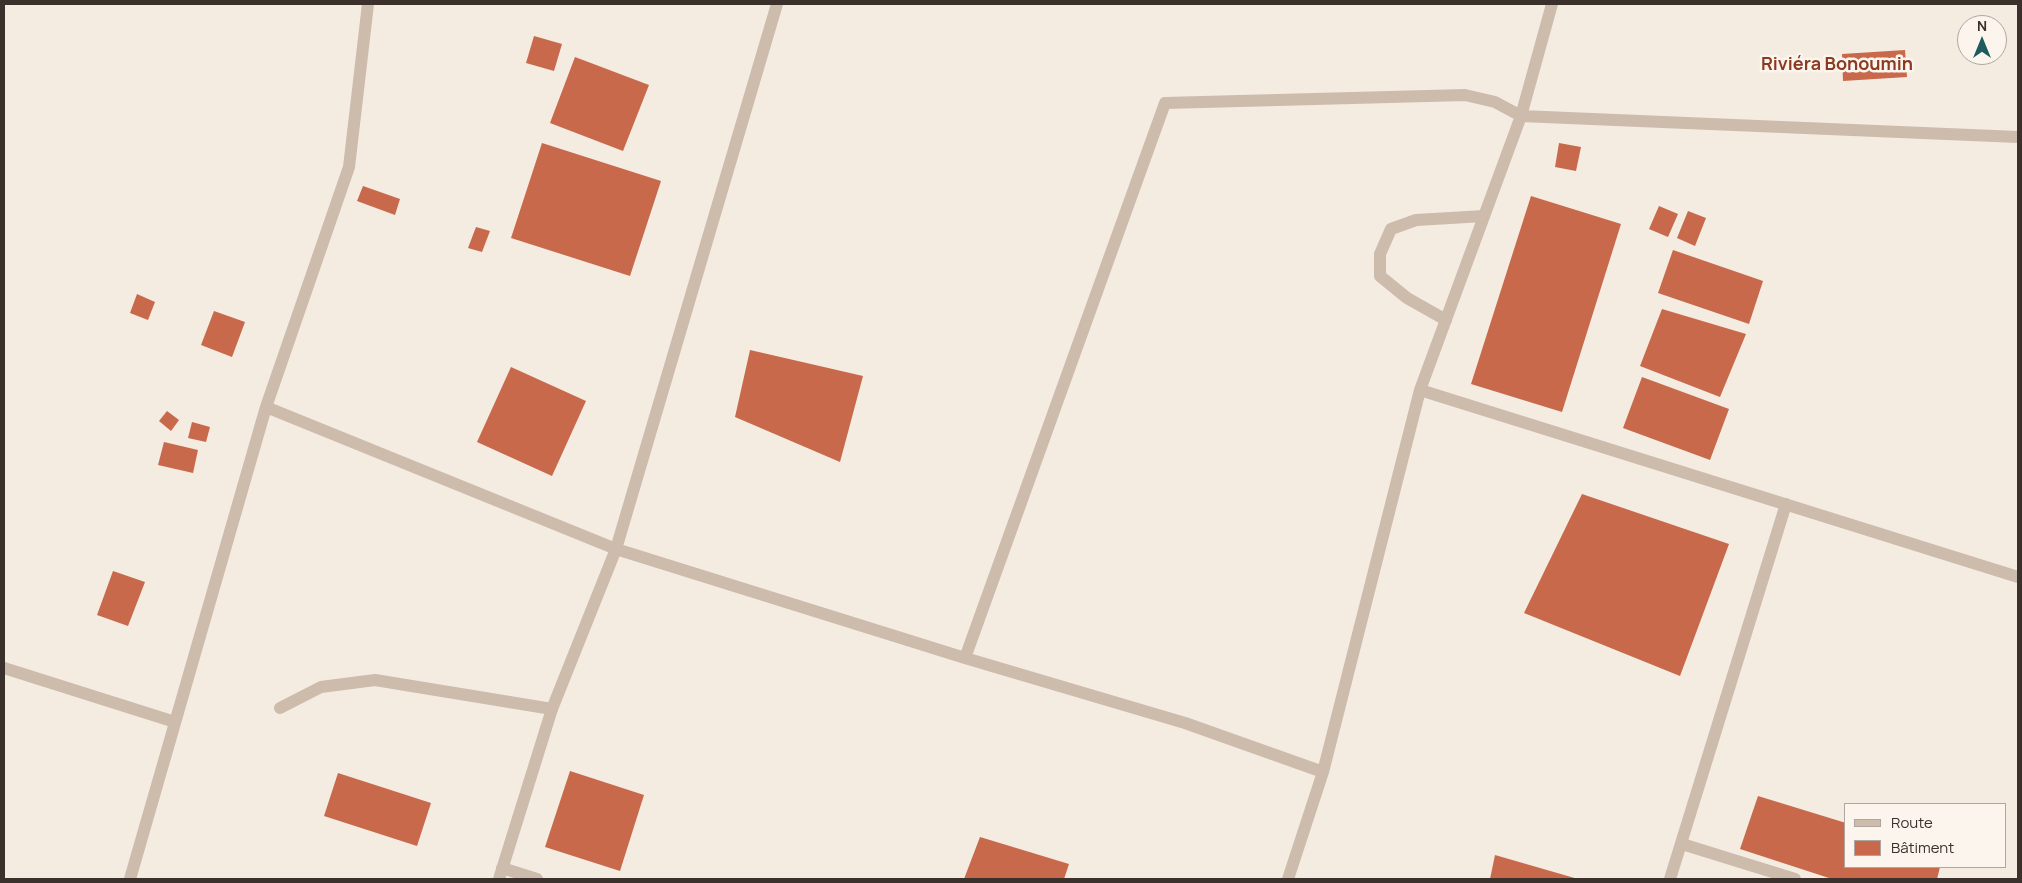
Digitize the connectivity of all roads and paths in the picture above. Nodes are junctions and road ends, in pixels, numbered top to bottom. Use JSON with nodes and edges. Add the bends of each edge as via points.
{"nodes":[{"id":1,"x":368,"y":4,"type":"edge"},
{"id":2,"x":776,"y":4,"type":"edge"},
{"id":3,"x":1552,"y":4,"type":"edge"},
{"id":4,"x":1520,"y":116,"type":"junction"},
{"id":5,"x":2018,"y":136,"type":"edge"},
{"id":6,"x":1484,"y":216,"type":"junction"},
{"id":7,"x":1446,"y":320,"type":"junction"},
{"id":8,"x":1420,"y":390,"type":"junction"},
{"id":9,"x":266,"y":407,"type":"junction"},
{"id":10,"x":1786,"y":504,"type":"junction"},
{"id":11,"x":616,"y":549,"type":"junction"},
{"id":12,"x":2018,"y":578,"type":"edge"},
{"id":13,"x":965,"y":658,"type":"junction"},
{"id":14,"x":4,"y":668,"type":"edge"},
{"id":15,"x":280,"y":708,"type":"dead end"},
{"id":16,"x":552,"y":709,"type":"junction"},
{"id":17,"x":175,"y":722,"type":"junction"},
{"id":18,"x":1323,"y":772,"type":"junction"},
{"id":19,"x":1682,"y":844,"type":"junction"},
{"id":20,"x":500,"y":874,"type":"edge"},
{"id":21,"x":130,"y":879,"type":"edge"},
{"id":22,"x":537,"y":879,"type":"edge"},
{"id":23,"x":1288,"y":879,"type":"edge"},
{"id":24,"x":1670,"y":879,"type":"edge"},
{"id":25,"x":1794,"y":879,"type":"edge"}],
"edges":[{"from":1,"to":9,"type":"street","via":[[349,167]]},
{"from":2,"to":11,"type":"street"},
{"from":3,"to":4,"type":"street"},
{"from":4,"to":5,"type":"street"},
{"from":4,"to":6,"type":"street"},
{"from":4,"to":13,"type":"street","via":[[1495,102],[1465,96],[1165,103]]},
{"from":6,"to":7,"type":"street"},
{"from":6,"to":7,"type":"street","via":[[1416,220],[1391,229],[1380,254],[1380,276],[1407,298]]},
{"from":7,"to":8,"type":"street"},
{"from":8,"to":10,"type":"street"},
{"from":8,"to":18,"type":"street"},
{"from":9,"to":11,"type":"street"},
{"from":9,"to":17,"type":"street"},
{"from":10,"to":12,"type":"street"},
{"from":10,"to":19,"type":"street"},
{"from":11,"to":13,"type":"street"},
{"from":11,"to":16,"type":"street"},
{"from":13,"to":18,"type":"street","via":[[1185,723]]},
{"from":14,"to":17,"type":"street"},
{"from":15,"to":16,"type":"street","via":[[321,687],[374,680]]},
{"from":16,"to":20,"type":"street"},
{"from":17,"to":21,"type":"street"},
{"from":18,"to":23,"type":"street"},
{"from":19,"to":24,"type":"street"},
{"from":19,"to":25,"type":"street"},
{"from":20,"to":22,"type":"street"}]}
